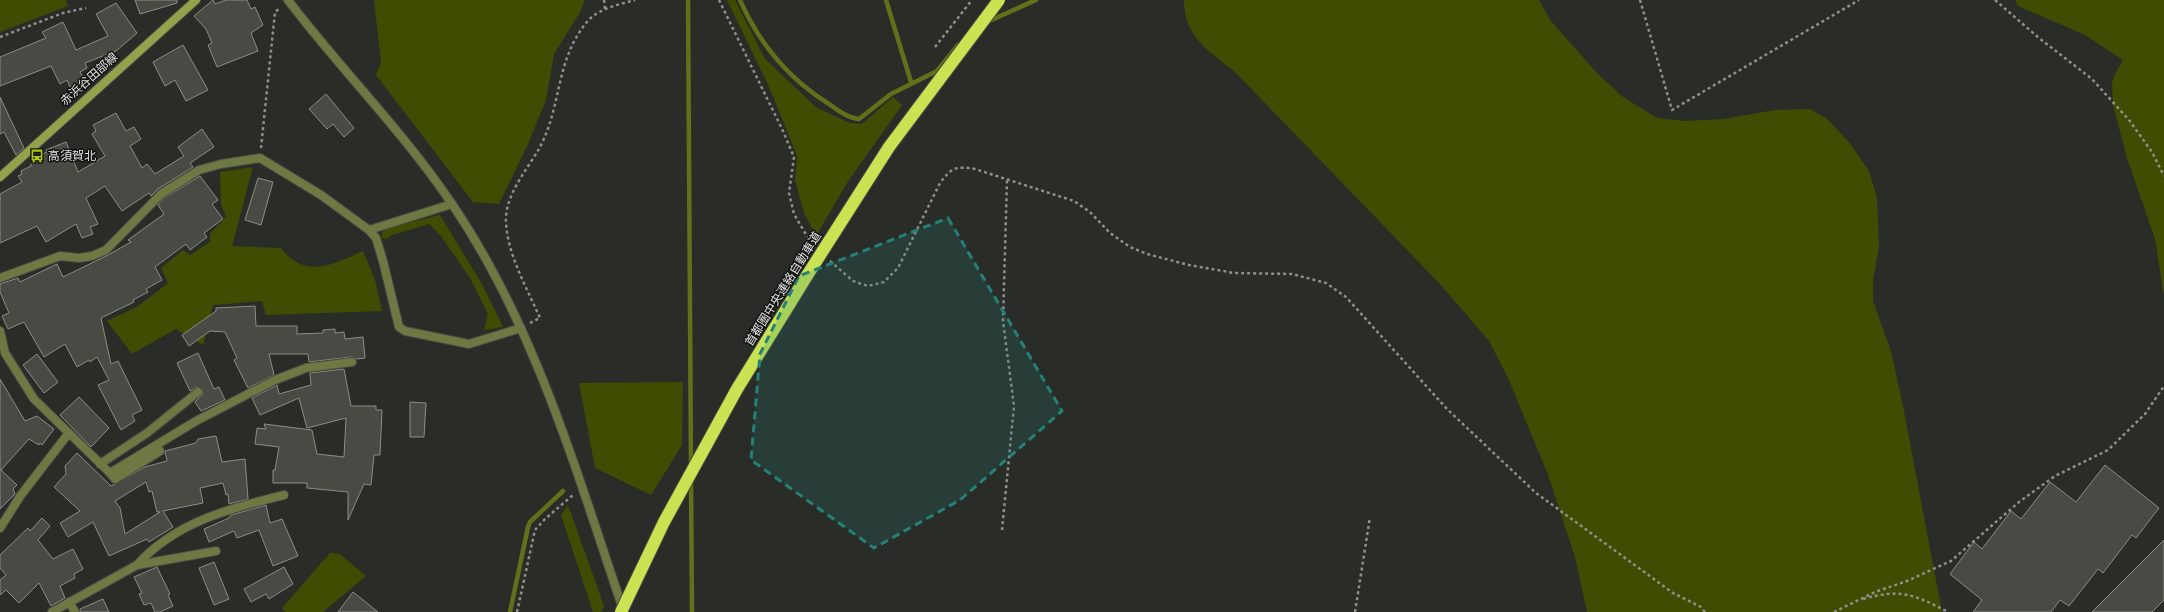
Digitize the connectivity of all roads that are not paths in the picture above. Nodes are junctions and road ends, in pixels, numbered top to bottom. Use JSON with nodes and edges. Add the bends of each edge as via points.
{"nodes":[{"id":1,"x":196,"y":0,"type":"edge"},
{"id":2,"x":999,"y":0,"type":"edge"},
{"id":3,"x":289,"y":1,"type":"edge"},
{"id":4,"x":0,"y":176,"type":"edge"},
{"id":5,"x":452,"y":204,"type":"junction"},
{"id":6,"x":369,"y":230,"type":"junction"},
{"id":7,"x":0,"y":278,"type":"edge"},
{"id":8,"x":520,"y":328,"type":"junction"},
{"id":9,"x":0,"y":331,"type":"edge"},
{"id":10,"x":352,"y":362,"type":"dead end"},
{"id":11,"x":198,"y":392,"type":"dead end"},
{"id":12,"x":68,"y":434,"type":"junction"},
{"id":13,"x":160,"y":451,"type":"dead end"},
{"id":14,"x":100,"y":464,"type":"junction"},
{"id":15,"x":110,"y":473,"type":"junction"},
{"id":16,"x":284,"y":495,"type":"dead end"},
{"id":17,"x":0,"y":528,"type":"edge"},
{"id":18,"x":216,"y":550,"type":"dead end"},
{"id":19,"x":137,"y":565,"type":"junction"},
{"id":20,"x":70,"y":602,"type":"junction"},
{"id":21,"x":52,"y":612,"type":"edge"},
{"id":22,"x":75,"y":612,"type":"edge"},
{"id":23,"x":621,"y":612,"type":"edge"},
{"id":24,"x":624,"y":612,"type":"edge"}],
"edges":[{"from":1,"to":4,"type":"main road","name":"赤浜谷田部線"},
{"from":2,"to":23,"type":"highway","name":"首都圏中央連絡自動車道","bridge":true,"via":[[889,147],[737,389],[664,522]]},
{"from":3,"to":5,"type":"street","via":[[412,148]]},
{"from":5,"to":6,"type":"street"},
{"from":5,"to":8,"type":"street","via":[[501,285]]},
{"from":6,"to":7,"type":"street","via":[[260,158],[199,170],[161,194],[106,250],[80,258],[60,256]]},
{"from":6,"to":8,"type":"street","via":[[376,238],[399,327],[404,331],[469,344]]},
{"from":8,"to":24,"type":"street","via":[[558,419]]},
{"from":9,"to":12,"type":"street","via":[[5,353],[18,375],[34,399]]},
{"from":10,"to":15,"type":"street","via":[[306,368],[275,380],[196,420]]},
{"from":11,"to":14,"type":"street","via":[[147,433]]},
{"from":12,"to":14,"type":"street"},
{"from":12,"to":17,"type":"street","via":[[21,495]]},
{"from":13,"to":15,"type":"street","via":[[115,479]]},
{"from":14,"to":15,"type":"street"},
{"from":16,"to":19,"type":"street","via":[[232,507],[192,524],[148,553]]},
{"from":18,"to":19,"type":"street"},
{"from":19,"to":20,"type":"street"},
{"from":20,"to":21,"type":"street"},
{"from":20,"to":22,"type":"street"}]}
